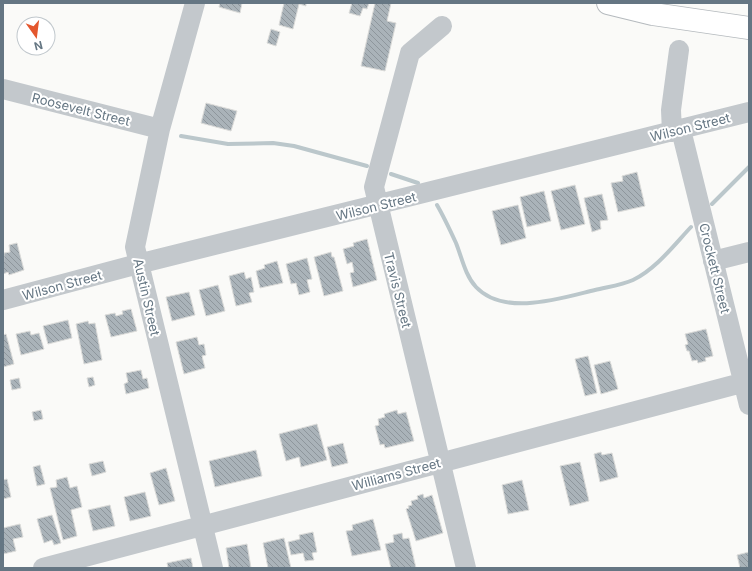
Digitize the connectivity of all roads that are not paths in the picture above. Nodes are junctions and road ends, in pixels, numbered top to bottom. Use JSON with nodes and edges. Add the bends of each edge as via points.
{"nodes":[{"id":1,"x":195,"y":3,"type":"edge"},
{"id":2,"x":608,"y":3,"type":"edge"},
{"id":3,"x":442,"y":26,"type":"dead end"},
{"id":4,"x":749,"y":28,"type":"edge"},
{"id":5,"x":679,"y":50,"type":"dead end"},
{"id":6,"x":3,"y":89,"type":"edge"},
{"id":7,"x":749,"y":112,"type":"edge"},
{"id":8,"x":160,"y":129,"type":"junction"},
{"id":9,"x":676,"y":131,"type":"junction"},
{"id":10,"x":378,"y":205,"type":"junction"},
{"id":11,"x":749,"y":252,"type":"edge"},
{"id":12,"x":713,"y":261,"type":"junction"},
{"id":13,"x":138,"y":264,"type":"junction"},
{"id":14,"x":3,"y":300,"type":"edge"},
{"id":15,"x":746,"y":382,"type":"edge"},
{"id":16,"x":749,"y":405,"type":"edge"},
{"id":17,"x":440,"y":462,"type":"junction"},
{"id":18,"x":203,"y":526,"type":"junction"},
{"id":19,"x":43,"y":568,"type":"edge"},
{"id":20,"x":213,"y":568,"type":"edge"},
{"id":21,"x":466,"y":568,"type":"edge"}],
"edges":[{"from":1,"to":8,"type":"street","name":"Austin Street"},
{"from":2,"to":4,"type":"main road","via":[[653,14]]},
{"from":3,"to":10,"type":"street","name":"Travis Street","via":[[410,53],[374,187]]},
{"from":5,"to":9,"type":"street","name":"Crockett Street","via":[[671,110]]},
{"from":6,"to":8,"type":"street","name":"Roosevelt Street"},
{"from":7,"to":9,"type":"street","name":"Wilson Street"},
{"from":8,"to":13,"type":"street","name":"Austin Street","via":[[135,247]]},
{"from":9,"to":10,"type":"street","name":"Wilson Street"},
{"from":9,"to":12,"type":"street","name":"Crockett Street"},
{"from":10,"to":13,"type":"street","name":"Wilson Street"},
{"from":10,"to":17,"type":"street","name":"Travis Street"},
{"from":11,"to":12,"type":"street"},
{"from":12,"to":15,"type":"street","name":"Crockett Street"},
{"from":13,"to":14,"type":"street","name":"Wilson Street"},
{"from":13,"to":18,"type":"street","name":"Austin Street"},
{"from":15,"to":16,"type":"street","name":"Crockett Street"},
{"from":15,"to":17,"type":"street","name":"Williams Street"},
{"from":17,"to":18,"type":"street","name":"Williams Street"},
{"from":17,"to":21,"type":"street","name":"Travis Street"},
{"from":18,"to":19,"type":"street","name":"Williams Street"},
{"from":18,"to":20,"type":"street","name":"Austin Street"}]}
